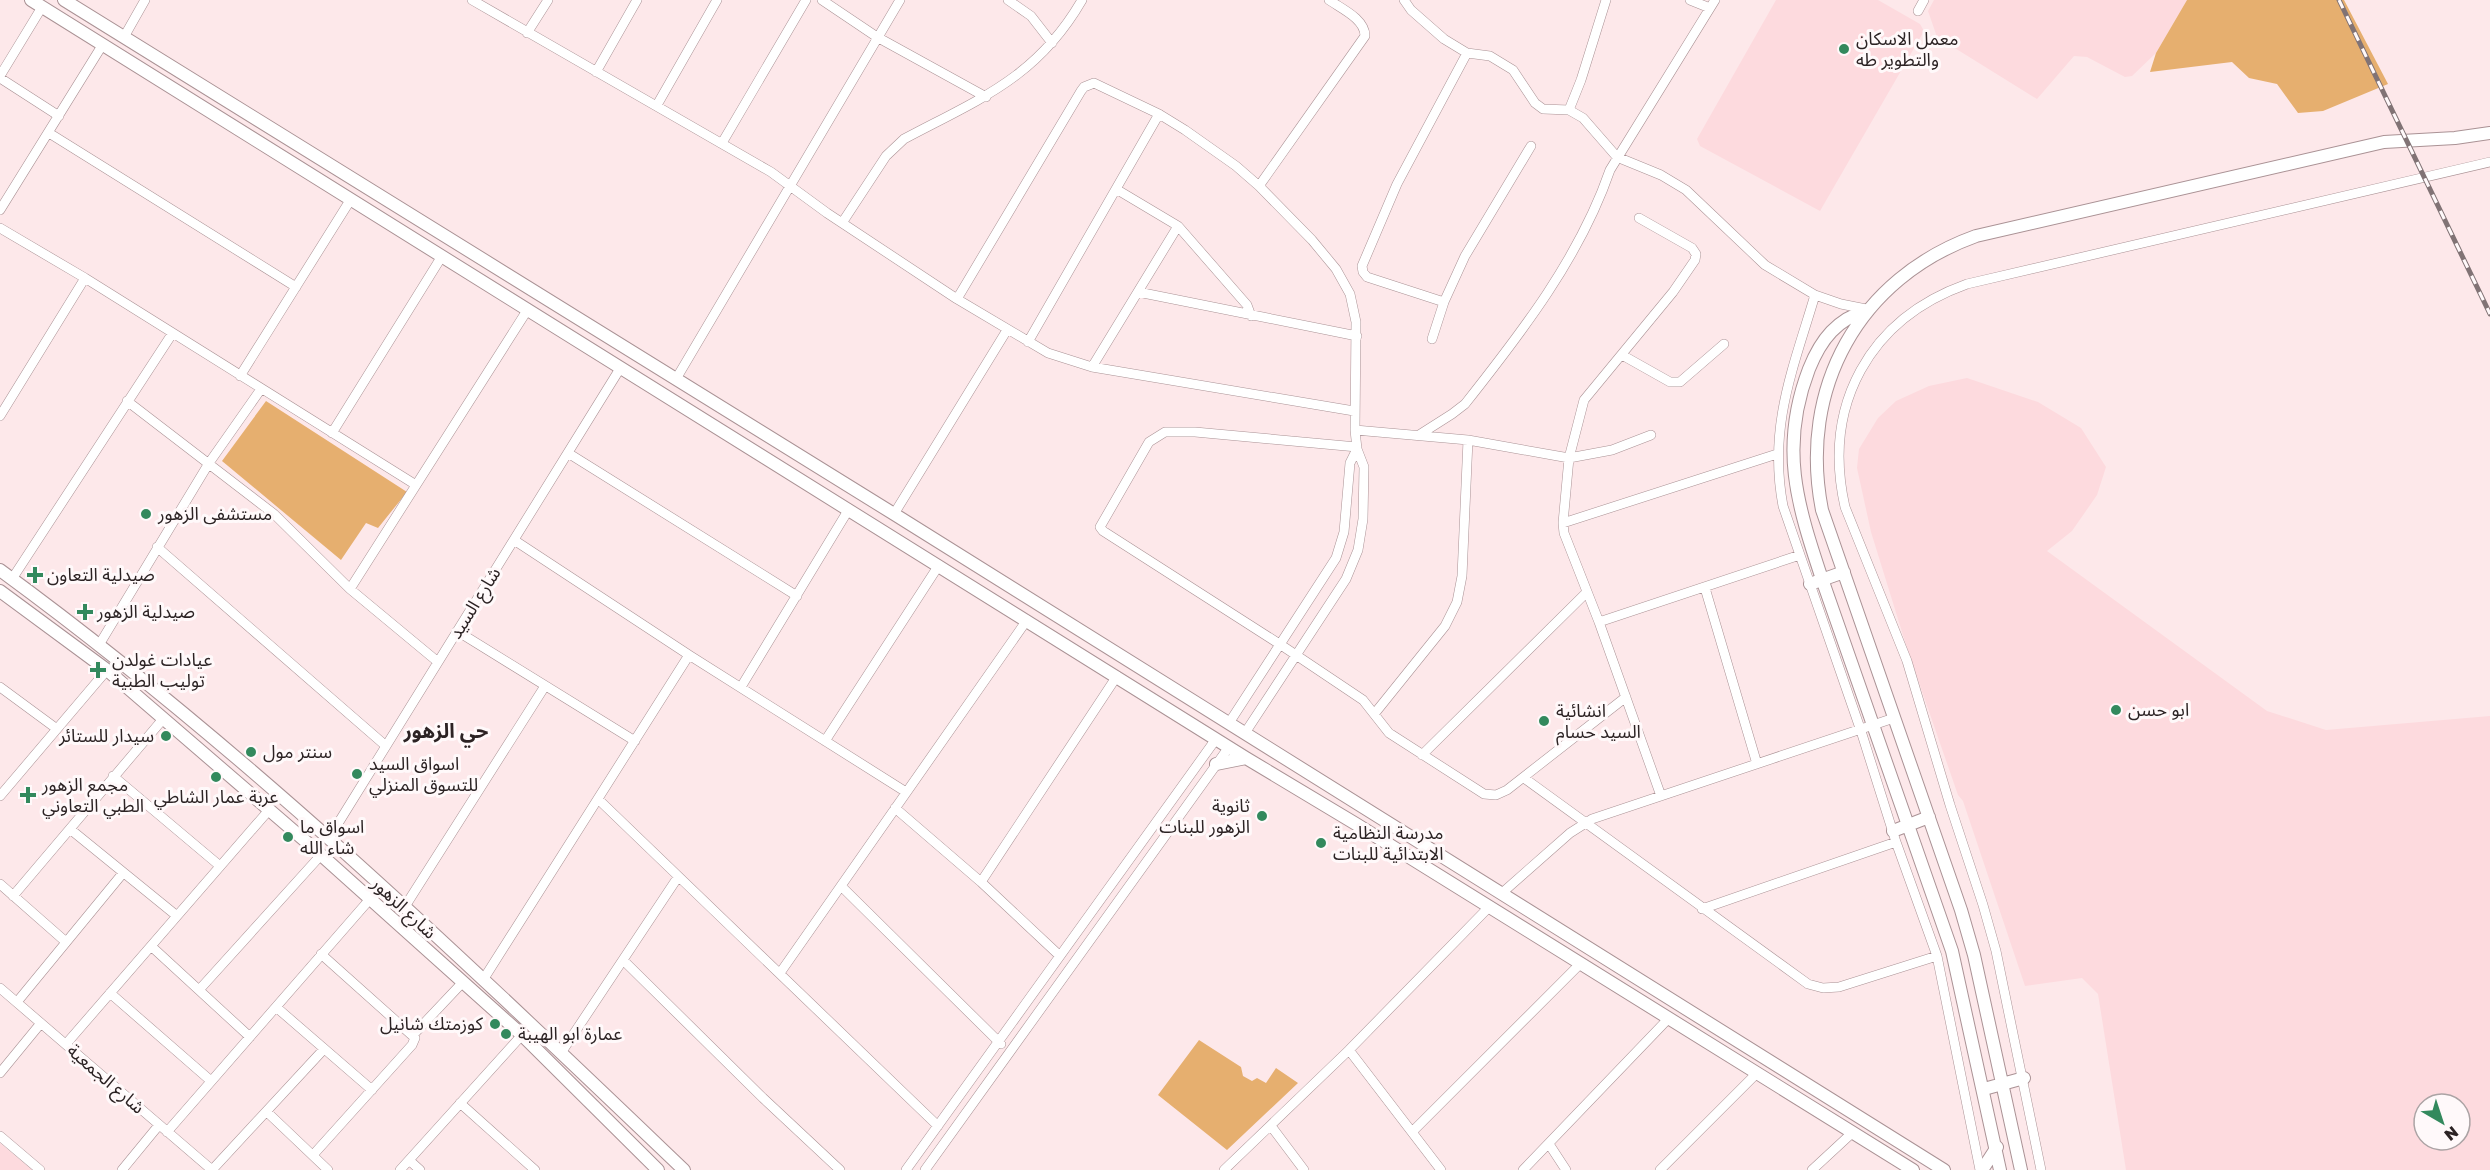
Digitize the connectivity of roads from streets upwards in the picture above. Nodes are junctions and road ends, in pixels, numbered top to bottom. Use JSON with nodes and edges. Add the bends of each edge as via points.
{"nodes":[{"id":1,"x":31,"y":0,"type":"edge"},
{"id":2,"x":64,"y":0,"type":"edge"},
{"id":3,"x":145,"y":0,"type":"edge"},
{"id":4,"x":472,"y":0,"type":"edge"},
{"id":5,"x":548,"y":0,"type":"edge"},
{"id":6,"x":637,"y":0,"type":"edge"},
{"id":7,"x":717,"y":0,"type":"edge"},
{"id":8,"x":806,"y":0,"type":"edge"},
{"id":9,"x":822,"y":0,"type":"edge"},
{"id":10,"x":900,"y":0,"type":"edge"},
{"id":11,"x":1008,"y":0,"type":"edge"},
{"id":12,"x":1082,"y":0,"type":"edge"},
{"id":13,"x":1329,"y":0,"type":"edge"},
{"id":14,"x":1404,"y":0,"type":"edge"},
{"id":15,"x":1690,"y":0,"type":"edge"},
{"id":16,"x":1924,"y":0,"type":"edge"},
{"id":17,"x":1602,"y":1,"type":"edge"},
{"id":18,"x":1712,"y":4,"type":"edge"},
{"id":19,"x":42,"y":7,"type":"junction"},
{"id":20,"x":1918,"y":11,"type":"dead end"},
{"id":21,"x":527,"y":33,"type":"junction"},
{"id":22,"x":124,"y":37,"type":"junction"},
{"id":23,"x":878,"y":38,"type":"junction"},
{"id":24,"x":1052,"y":43,"type":"junction"},
{"id":25,"x":103,"y":44,"type":"junction"},
{"id":26,"x":1467,"y":53,"type":"junction"},
{"id":27,"x":596,"y":72,"type":"junction"},
{"id":28,"x":0,"y":77,"type":"edge"},
{"id":29,"x":986,"y":97,"type":"junction"},
{"id":30,"x":657,"y":105,"type":"junction"},
{"id":31,"x":1569,"y":110,"type":"junction"},
{"id":32,"x":1159,"y":114,"type":"junction"},
{"id":33,"x":59,"y":116,"type":"junction"},
{"id":34,"x":49,"y":133,"type":"junction"},
{"id":35,"x":2490,"y":133,"type":"edge"},
{"id":36,"x":722,"y":143,"type":"junction"},
{"id":37,"x":1531,"y":146,"type":"dead end"},
{"id":38,"x":302,"y":148,"type":"junction"},
{"id":39,"x":1617,"y":157,"type":"junction"},
{"id":40,"x":2490,"y":162,"type":"edge"},
{"id":41,"x":292,"y":163,"type":"junction"},
{"id":42,"x":790,"y":185,"type":"junction"},
{"id":43,"x":1259,"y":186,"type":"junction"},
{"id":44,"x":1116,"y":189,"type":"junction"},
{"id":45,"x":4,"y":196,"type":"edge"},
{"id":46,"x":351,"y":199,"type":"junction"},
{"id":47,"x":0,"y":210,"type":"edge"},
{"id":48,"x":1639,"y":218,"type":"dead end"},
{"id":49,"x":842,"y":223,"type":"junction"},
{"id":50,"x":1178,"y":226,"type":"junction"},
{"id":51,"x":0,"y":228,"type":"edge"},
{"id":52,"x":442,"y":256,"type":"junction"},
{"id":53,"x":85,"y":278,"type":"junction"},
{"id":54,"x":296,"y":287,"type":"junction"},
{"id":55,"x":1138,"y":292,"type":"junction"},
{"id":56,"x":1815,"y":295,"type":"junction"},
{"id":57,"x":957,"y":299,"type":"junction"},
{"id":58,"x":1444,"y":302,"type":"junction"},
{"id":59,"x":528,"y":309,"type":"junction"},
{"id":60,"x":1868,"y":310,"type":"junction"},
{"id":61,"x":1251,"y":316,"type":"junction"},
{"id":62,"x":1007,"y":330,"type":"junction"},
{"id":63,"x":172,"y":334,"type":"junction"},
{"id":64,"x":1356,"y":336,"type":"junction"},
{"id":65,"x":1432,"y":339,"type":"dead end"},
{"id":66,"x":1028,"y":342,"type":"junction"},
{"id":67,"x":1724,"y":344,"type":"dead end"},
{"id":68,"x":1622,"y":355,"type":"junction"},
{"id":69,"x":621,"y":367,"type":"junction"},
{"id":70,"x":1092,"y":367,"type":"junction"},
{"id":71,"x":240,"y":376,"type":"junction"},
{"id":72,"x":676,"y":379,"type":"junction"},
{"id":73,"x":261,"y":389,"type":"junction"},
{"id":74,"x":127,"y":401,"type":"junction"},
{"id":75,"x":1354,"y":411,"type":"junction"},
{"id":76,"x":0,"y":416,"type":"edge"},
{"id":77,"x":1355,"y":430,"type":"junction"},
{"id":78,"x":332,"y":433,"type":"junction"},
{"id":79,"x":1419,"y":435,"type":"junction"},
{"id":80,"x":1651,"y":435,"type":"dead end"},
{"id":81,"x":1468,"y":440,"type":"junction"},
{"id":82,"x":1357,"y":448,"type":"junction"},
{"id":83,"x":568,"y":453,"type":"junction"},
{"id":84,"x":1777,"y":454,"type":"junction"},
{"id":85,"x":1569,"y":458,"type":"junction"},
{"id":86,"x":209,"y":463,"type":"junction"},
{"id":87,"x":825,"y":472,"type":"junction"},
{"id":88,"x":416,"y":485,"type":"junction"},
{"id":89,"x":815,"y":488,"type":"junction"},
{"id":90,"x":849,"y":509,"type":"junction"},
{"id":91,"x":894,"y":514,"type":"junction"},
{"id":92,"x":1563,"y":523,"type":"junction"},
{"id":93,"x":514,"y":540,"type":"junction"},
{"id":94,"x":157,"y":547,"type":"junction"},
{"id":95,"x":1800,"y":555,"type":"junction"},
{"id":96,"x":939,"y":565,"type":"junction"},
{"id":97,"x":0,"y":570,"type":"edge"},
{"id":98,"x":1844,"y":572,"type":"junction"},
{"id":99,"x":12,"y":579,"type":"junction"},
{"id":100,"x":1816,"y":582,"type":"junction"},
{"id":101,"x":1705,"y":588,"type":"junction"},
{"id":102,"x":350,"y":589,"type":"junction"},
{"id":103,"x":0,"y":591,"type":"edge"},
{"id":104,"x":1587,"y":592,"type":"junction"},
{"id":105,"x":797,"y":596,"type":"junction"},
{"id":106,"x":1027,"y":620,"type":"junction"},
{"id":107,"x":1599,"y":622,"type":"junction"},
{"id":108,"x":457,"y":632,"type":"junction"},
{"id":109,"x":99,"y":645,"type":"junction"},
{"id":110,"x":1281,"y":645,"type":"junction"},
{"id":111,"x":689,"y":655,"type":"junction"},
{"id":112,"x":1296,"y":655,"type":"junction"},
{"id":113,"x":438,"y":662,"type":"junction"},
{"id":114,"x":107,"y":670,"type":"junction"},
{"id":115,"x":1117,"y":676,"type":"junction"},
{"id":116,"x":545,"y":686,"type":"junction"},
{"id":117,"x":0,"y":687,"type":"edge"},
{"id":118,"x":741,"y":687,"type":"junction"},
{"id":119,"x":1626,"y":697,"type":"junction"},
{"id":120,"x":1375,"y":713,"type":"junction"},
{"id":121,"x":1894,"y":718,"type":"junction"},
{"id":122,"x":163,"y":719,"type":"junction"},
{"id":123,"x":1229,"y":723,"type":"junction"},
{"id":124,"x":1873,"y":726,"type":"junction"},
{"id":125,"x":57,"y":729,"type":"junction"},
{"id":126,"x":1861,"y":730,"type":"junction"},
{"id":127,"x":1245,"y":733,"type":"junction"},
{"id":128,"x":1216,"y":738,"type":"junction"},
{"id":129,"x":635,"y":741,"type":"junction"},
{"id":130,"x":825,"y":741,"type":"junction"},
{"id":131,"x":386,"y":746,"type":"junction"},
{"id":132,"x":1229,"y":747,"type":"junction"},
{"id":133,"x":1422,"y":755,"type":"junction"},
{"id":134,"x":1246,"y":758,"type":"junction"},
{"id":135,"x":1216,"y":764,"type":"junction"},
{"id":136,"x":1757,"y":764,"type":"junction"},
{"id":137,"x":242,"y":765,"type":"junction"},
{"id":138,"x":113,"y":776,"type":"junction"},
{"id":139,"x":231,"y":777,"type":"junction"},
{"id":140,"x":1524,"y":778,"type":"junction"},
{"id":141,"x":906,"y":792,"type":"junction"},
{"id":142,"x":0,"y":796,"type":"edge"},
{"id":143,"x":1661,"y":796,"type":"junction"},
{"id":144,"x":598,"y":799,"type":"junction"},
{"id":145,"x":895,"y":808,"type":"junction"},
{"id":146,"x":269,"y":810,"type":"junction"},
{"id":147,"x":1365,"y":810,"type":"junction"},
{"id":148,"x":1929,"y":818,"type":"junction"},
{"id":149,"x":1584,"y":823,"type":"junction"},
{"id":150,"x":1356,"y":824,"type":"junction"},
{"id":151,"x":1908,"y":825,"type":"junction"},
{"id":152,"x":70,"y":829,"type":"junction"},
{"id":153,"x":1894,"y":837,"type":"junction"},
{"id":154,"x":329,"y":838,"type":"junction"},
{"id":155,"x":321,"y":855,"type":"junction"},
{"id":156,"x":220,"y":866,"type":"junction"},
{"id":157,"x":123,"y":873,"type":"junction"},
{"id":158,"x":678,"y":877,"type":"junction"},
{"id":159,"x":981,"y":882,"type":"junction"},
{"id":160,"x":0,"y":885,"type":"edge"},
{"id":161,"x":841,"y":886,"type":"junction"},
{"id":162,"x":1502,"y":893,"type":"junction"},
{"id":163,"x":13,"y":896,"type":"junction"},
{"id":164,"x":370,"y":899,"type":"junction"},
{"id":165,"x":1490,"y":906,"type":"junction"},
{"id":166,"x":404,"y":908,"type":"junction"},
{"id":167,"x":1702,"y":909,"type":"junction"},
{"id":168,"x":177,"y":916,"type":"junction"},
{"id":169,"x":66,"y":942,"type":"junction"},
{"id":170,"x":151,"y":946,"type":"junction"},
{"id":171,"x":321,"y":954,"type":"junction"},
{"id":172,"x":1060,"y":956,"type":"junction"},
{"id":173,"x":1937,"y":956,"type":"junction"},
{"id":174,"x":623,"y":960,"type":"junction"},
{"id":175,"x":1581,"y":963,"type":"junction"},
{"id":176,"x":780,"y":973,"type":"junction"},
{"id":177,"x":483,"y":980,"type":"junction"},
{"id":178,"x":463,"y":982,"type":"junction"},
{"id":179,"x":0,"y":988,"type":"edge"},
{"id":180,"x":199,"y":990,"type":"junction"},
{"id":181,"x":110,"y":993,"type":"junction"},
{"id":182,"x":17,"y":1002,"type":"junction"},
{"id":183,"x":276,"y":1006,"type":"junction"},
{"id":184,"x":1669,"y":1018,"type":"junction"},
{"id":185,"x":41,"y":1023,"type":"junction"},
{"id":186,"x":413,"y":1035,"type":"junction"},
{"id":187,"x":522,"y":1035,"type":"junction"},
{"id":188,"x":250,"y":1036,"type":"junction"},
{"id":189,"x":999,"y":1041,"type":"junction"},
{"id":190,"x":66,"y":1044,"type":"junction"},
{"id":191,"x":324,"y":1049,"type":"junction"},
{"id":192,"x":1349,"y":1050,"type":"junction"},
{"id":193,"x":1009,"y":1052,"type":"junction"},
{"id":194,"x":561,"y":1053,"type":"junction"},
{"id":195,"x":0,"y":1073,"type":"edge"},
{"id":196,"x":1757,"y":1073,"type":"junction"},
{"id":197,"x":2024,"y":1078,"type":"junction"},
{"id":198,"x":211,"y":1081,"type":"junction"},
{"id":199,"x":2004,"y":1084,"type":"junction"},
{"id":200,"x":1984,"y":1089,"type":"junction"},
{"id":201,"x":372,"y":1090,"type":"junction"},
{"id":202,"x":460,"y":1103,"type":"junction"},
{"id":203,"x":267,"y":1112,"type":"junction"},
{"id":204,"x":159,"y":1125,"type":"junction"},
{"id":205,"x":938,"y":1126,"type":"junction"},
{"id":206,"x":1271,"y":1126,"type":"junction"},
{"id":207,"x":167,"y":1131,"type":"junction"},
{"id":208,"x":1412,"y":1132,"type":"junction"},
{"id":209,"x":1883,"y":1132,"type":"junction"},
{"id":210,"x":1852,"y":1133,"type":"junction"},
{"id":211,"x":0,"y":1136,"type":"edge"},
{"id":212,"x":1549,"y":1144,"type":"junction"},
{"id":213,"x":1874,"y":1146,"type":"junction"},
{"id":214,"x":1997,"y":1147,"type":"junction"},
{"id":215,"x":312,"y":1155,"type":"junction"},
{"id":216,"x":409,"y":1160,"type":"junction"},
{"id":217,"x":673,"y":1160,"type":"junction"},
{"id":218,"x":40,"y":1170,"type":"edge"},
{"id":219,"x":122,"y":1170,"type":"edge"},
{"id":220,"x":212,"y":1170,"type":"edge"},
{"id":221,"x":328,"y":1170,"type":"edge"},
{"id":222,"x":400,"y":1170,"type":"edge"},
{"id":223,"x":420,"y":1170,"type":"edge"},
{"id":224,"x":536,"y":1170,"type":"edge"},
{"id":225,"x":658,"y":1170,"type":"edge"},
{"id":226,"x":663,"y":1170,"type":"edge"},
{"id":227,"x":684,"y":1170,"type":"edge"},
{"id":228,"x":840,"y":1170,"type":"edge"},
{"id":229,"x":906,"y":1170,"type":"edge"},
{"id":230,"x":925,"y":1170,"type":"edge"},
{"id":231,"x":1224,"y":1170,"type":"edge"},
{"id":232,"x":1304,"y":1170,"type":"edge"},
{"id":233,"x":1441,"y":1170,"type":"edge"},
{"id":234,"x":1523,"y":1170,"type":"edge"},
{"id":235,"x":1566,"y":1170,"type":"edge"},
{"id":236,"x":1660,"y":1170,"type":"edge"},
{"id":237,"x":1812,"y":1170,"type":"edge"},
{"id":238,"x":1913,"y":1170,"type":"edge"},
{"id":239,"x":1944,"y":1170,"type":"edge"},
{"id":240,"x":1981,"y":1170,"type":"edge"},
{"id":241,"x":2001,"y":1170,"type":"edge"},
{"id":242,"x":2021,"y":1170,"type":"edge"},
{"id":243,"x":2042,"y":1170,"type":"edge"}],
"edges":[{"from":1,"to":19,"type":"street"},
{"from":2,"to":22,"type":"street"},
{"from":3,"to":22,"type":"street"},
{"from":4,"to":21,"type":"street"},
{"from":5,"to":21,"type":"street"},
{"from":6,"to":27,"type":"street"},
{"from":7,"to":30,"type":"street"},
{"from":8,"to":36,"type":"street"},
{"from":9,"to":23,"type":"street"},
{"from":10,"to":23,"type":"street"},
{"from":11,"to":24,"type":"street","via":[[1031,16]]},
{"from":12,"to":24,"type":"street"},
{"from":13,"to":43,"type":"street","via":[[1361,23],[1365,36]]},
{"from":14,"to":26,"type":"street","via":[[1444,39]]},
{"from":15,"to":18,"type":"street"},
{"from":16,"to":20,"type":"street"},
{"from":17,"to":31,"type":"street"},
{"from":18,"to":39,"type":"street"},
{"from":19,"to":25,"type":"street"},
{"from":19,"to":28,"type":"street"},
{"from":21,"to":27,"type":"street"},
{"from":22,"to":38,"type":"street"},
{"from":23,"to":29,"type":"street"},
{"from":23,"to":42,"type":"street"},
{"from":24,"to":29,"type":"street","via":[[1011,81]]},
{"from":25,"to":33,"type":"street"},
{"from":25,"to":41,"type":"street"},
{"from":26,"to":31,"type":"street","via":[[1490,56],[1513,70],[1543,109]]},
{"from":26,"to":58,"type":"street","via":[[1397,184],[1362,269],[1367,277]]},
{"from":27,"to":30,"type":"street"},
{"from":28,"to":33,"type":"street"},
{"from":29,"to":49,"type":"street","via":[[904,139],[883,161]]},
{"from":30,"to":36,"type":"street"},
{"from":31,"to":39,"type":"street","via":[[1589,122]]},
{"from":32,"to":43,"type":"street","via":[[1211,147]]},
{"from":32,"to":44,"type":"street"},
{"from":32,"to":57,"type":"street","via":[[1100,84],[1084,87]]},
{"from":33,"to":34,"type":"street"},
{"from":34,"to":45,"type":"street"},
{"from":34,"to":54,"type":"street"},
{"from":35,"to":60,"type":"street","via":[[2384,142],[1976,236],[1917,265]]},
{"from":36,"to":42,"type":"street"},
{"from":37,"to":58,"type":"street","via":[[1465,256]]},
{"from":38,"to":41,"type":"street"},
{"from":38,"to":72,"type":"street"},
{"from":39,"to":56,"type":"street","via":[[1674,182],[1759,260]]},
{"from":39,"to":79,"type":"street","via":[[1586,227],[1526,325],[1465,404]]},
{"from":40,"to":197,"type":"street","via":[[1967,284],[1909,313],[1878,343],[1855,380],[1838,442],[1845,507],[1908,661],[1991,933]]},
{"from":41,"to":46,"type":"street"},
{"from":42,"to":49,"type":"street"},
{"from":42,"to":72,"type":"street"},
{"from":43,"to":64,"type":"street","via":[[1312,240],[1344,281],[1354,308]]},
{"from":44,"to":50,"type":"street"},
{"from":44,"to":66,"type":"street"},
{"from":45,"to":47,"type":"street"},
{"from":46,"to":52,"type":"street"},
{"from":46,"to":54,"type":"street"},
{"from":48,"to":68,"type":"street","via":[[1696,254],[1672,292]]},
{"from":49,"to":57,"type":"street"},
{"from":50,"to":55,"type":"street"},
{"from":50,"to":61,"type":"street","via":[[1247,305]]},
{"from":51,"to":53,"type":"street"},
{"from":52,"to":59,"type":"street"},
{"from":52,"to":78,"type":"street"},
{"from":53,"to":63,"type":"street"},
{"from":53,"to":76,"type":"street"},
{"from":54,"to":71,"type":"street"},
{"from":55,"to":61,"type":"street"},
{"from":55,"to":70,"type":"street"},
{"from":56,"to":60,"type":"street"},
{"from":56,"to":84,"type":"street","via":[[1783,407]]},
{"from":57,"to":62,"type":"street"},
{"from":58,"to":65,"type":"street"},
{"from":59,"to":69,"type":"street"},
{"from":59,"to":88,"type":"street"},
{"from":60,"to":98,"type":"street","via":[[1834,366],[1817,429],[1819,494]]},
{"from":60,"to":100,"type":"street","via":[[1849,317],[1825,337],[1801,391],[1795,416],[1795,479]]},
{"from":61,"to":64,"type":"street"},
{"from":62,"to":66,"type":"street"},
{"from":62,"to":91,"type":"street"},
{"from":63,"to":71,"type":"street"},
{"from":63,"to":74,"type":"street"},
{"from":64,"to":75,"type":"street"},
{"from":66,"to":70,"type":"street","via":[[1070,362]]},
{"from":67,"to":68,"type":"street","via":[[1675,383]]},
{"from":68,"to":85,"type":"street","via":[[1584,400]]},
{"from":69,"to":83,"type":"street","name":"شارع السيد"},
{"from":69,"to":89,"type":"street"},
{"from":70,"to":75,"type":"street"},
{"from":71,"to":73,"type":"street"},
{"from":72,"to":87,"type":"street"},
{"from":73,"to":78,"type":"street"},
{"from":73,"to":86,"type":"street"},
{"from":74,"to":86,"type":"street"},
{"from":74,"to":99,"type":"street"},
{"from":75,"to":77,"type":"street"},
{"from":77,"to":79,"type":"street"},
{"from":77,"to":82,"type":"street"},
{"from":78,"to":88,"type":"street"},
{"from":79,"to":81,"type":"street"},
{"from":80,"to":85,"type":"street","via":[[1612,450]]},
{"from":81,"to":85,"type":"street"},
{"from":81,"to":120,"type":"street","via":[[1462,576],[1457,602],[1444,626]]},
{"from":82,"to":110,"type":"street","via":[[1350,463],[1344,532],[1336,558]]},
{"from":82,"to":110,"type":"street","via":[[1165,432],[1149,442],[1100,524],[1103,531]]},
{"from":82,"to":112,"type":"street","via":[[1364,467],[1358,550],[1346,579]]},
{"from":83,"to":93,"type":"street","name":"شارع السيد"},
{"from":83,"to":105,"type":"street"},
{"from":84,"to":92,"type":"street"},
{"from":84,"to":95,"type":"street","via":[[1783,506]]},
{"from":85,"to":92,"type":"street"},
{"from":86,"to":94,"type":"street"},
{"from":86,"to":102,"type":"street","via":[[274,514]]},
{"from":87,"to":89,"type":"street","via":[[816,479]]},
{"from":87,"to":91,"type":"street"},
{"from":88,"to":102,"type":"street"},
{"from":89,"to":90,"type":"street"},
{"from":90,"to":96,"type":"street"},
{"from":90,"to":105,"type":"street"},
{"from":91,"to":123,"type":"street"},
{"from":92,"to":104,"type":"street"},
{"from":93,"to":108,"type":"street","name":"شارع السيد"},
{"from":93,"to":111,"type":"street"},
{"from":94,"to":109,"type":"street"},
{"from":94,"to":131,"type":"street"},
{"from":95,"to":100,"type":"street"},
{"from":95,"to":101,"type":"street"},
{"from":96,"to":106,"type":"street"},
{"from":96,"to":130,"type":"street"},
{"from":97,"to":99,"type":"street","name":"شارع الزهور"},
{"from":98,"to":100,"type":"street"},
{"from":98,"to":121,"type":"street"},
{"from":99,"to":109,"type":"street","name":"شارع الزهور"},
{"from":100,"to":124,"type":"street"},
{"from":100,"to":126,"type":"street"},
{"from":101,"to":107,"type":"street"},
{"from":101,"to":136,"type":"street"},
{"from":102,"to":113,"type":"street"},
{"from":103,"to":114,"type":"street","name":"شارع الزهور"},
{"from":104,"to":107,"type":"street"},
{"from":104,"to":133,"type":"street"},
{"from":105,"to":118,"type":"street"},
{"from":106,"to":115,"type":"street"},
{"from":106,"to":141,"type":"street"},
{"from":107,"to":119,"type":"street"},
{"from":108,"to":113,"type":"street","name":"شارع السيد"},
{"from":108,"to":116,"type":"street"},
{"from":109,"to":137,"type":"street","name":"شارع الزهور"},
{"from":110,"to":112,"type":"street"},
{"from":110,"to":123,"type":"street"},
{"from":111,"to":118,"type":"street"},
{"from":111,"to":129,"type":"street"},
{"from":112,"to":120,"type":"street","via":[[1363,700]]},
{"from":112,"to":127,"type":"street"},
{"from":113,"to":131,"type":"street","name":"شارع السيد"},
{"from":114,"to":122,"type":"street","name":"شارع الزهور"},
{"from":114,"to":125,"type":"street"},
{"from":115,"to":128,"type":"street"},
{"from":115,"to":159,"type":"street"},
{"from":116,"to":129,"type":"street"},
{"from":116,"to":166,"type":"street"},
{"from":117,"to":125,"type":"street"},
{"from":118,"to":130,"type":"street"},
{"from":119,"to":140,"type":"street"},
{"from":119,"to":143,"type":"street"},
{"from":120,"to":133,"type":"street","via":[[1385,729]]},
{"from":121,"to":124,"type":"street"},
{"from":121,"to":148,"type":"street"},
{"from":122,"to":138,"type":"street"},
{"from":122,"to":139,"type":"street","name":"شارع الزهور"},
{"from":123,"to":127,"type":"street"},
{"from":124,"to":126,"type":"street"},
{"from":124,"to":151,"type":"street"},
{"from":125,"to":142,"type":"street"},
{"from":126,"to":136,"type":"street"},
{"from":126,"to":153,"type":"street"},
{"from":127,"to":147,"type":"street"},
{"from":128,"to":132,"type":"street"},
{"from":128,"to":172,"type":"street"},
{"from":129,"to":144,"type":"street"},
{"from":130,"to":141,"type":"street"},
{"from":131,"to":154,"type":"street","name":"شارع السيد"},
{"from":132,"to":134,"type":"street"},
{"from":132,"to":135,"type":"street"},
{"from":133,"to":140,"type":"street","via":[[1484,794],[1502,793]]},
{"from":134,"to":135,"type":"street"},
{"from":134,"to":150,"type":"street"},
{"from":135,"to":193,"type":"street"},
{"from":136,"to":143,"type":"street"},
{"from":137,"to":139,"type":"street"},
{"from":137,"to":154,"type":"street","name":"شارع الزهور"},
{"from":138,"to":152,"type":"street"},
{"from":138,"to":156,"type":"street"},
{"from":139,"to":146,"type":"street","name":"شارع الزهور"},
{"from":140,"to":149,"type":"street"},
{"from":141,"to":145,"type":"street"},
{"from":143,"to":149,"type":"street"},
{"from":144,"to":158,"type":"street"},
{"from":144,"to":177,"type":"street"},
{"from":145,"to":159,"type":"street"},
{"from":145,"to":161,"type":"street"},
{"from":146,"to":155,"type":"street","name":"شارع الزهور"},
{"from":146,"to":156,"type":"street"},
{"from":147,"to":150,"type":"street"},
{"from":147,"to":162,"type":"street"},
{"from":148,"to":151,"type":"street"},
{"from":148,"to":199,"type":"street","via":[[1974,955]]},
{"from":149,"to":162,"type":"street"},
{"from":149,"to":167,"type":"street"},
{"from":150,"to":165,"type":"street"},
{"from":151,"to":153,"type":"street"},
{"from":151,"to":200,"type":"street","via":[[1952,951]]},
{"from":152,"to":157,"type":"street"},
{"from":152,"to":163,"type":"street"},
{"from":153,"to":167,"type":"street"},
{"from":153,"to":173,"type":"street"},
{"from":154,"to":166,"type":"street","name":"شارع الزهور"},
{"from":155,"to":164,"type":"street","name":"شارع الزهور"},
{"from":155,"to":180,"type":"street"},
{"from":156,"to":168,"type":"street"},
{"from":157,"to":168,"type":"street"},
{"from":157,"to":169,"type":"street"},
{"from":158,"to":174,"type":"street"},
{"from":158,"to":176,"type":"street"},
{"from":159,"to":172,"type":"street"},
{"from":160,"to":163,"type":"street"},
{"from":161,"to":176,"type":"street"},
{"from":161,"to":189,"type":"street"},
{"from":162,"to":209,"type":"street"},
{"from":163,"to":169,"type":"street"},
{"from":164,"to":171,"type":"street"},
{"from":164,"to":178,"type":"street","name":"شارع الزهور"},
{"from":165,"to":175,"type":"street"},
{"from":165,"to":192,"type":"street"},
{"from":166,"to":177,"type":"street","name":"شارع الزهور"},
{"from":167,"to":173,"type":"street","via":[[1808,984],[1823,988],[1839,987]]},
{"from":168,"to":170,"type":"street"},
{"from":169,"to":182,"type":"street"},
{"from":170,"to":180,"type":"street"},
{"from":170,"to":181,"type":"street"},
{"from":171,"to":183,"type":"street"},
{"from":171,"to":186,"type":"street"},
{"from":172,"to":189,"type":"street"},
{"from":173,"to":240,"type":"street"},
{"from":174,"to":194,"type":"street"},
{"from":174,"to":228,"type":"street"},
{"from":175,"to":184,"type":"street"},
{"from":175,"to":208,"type":"street"},
{"from":176,"to":205,"type":"street"},
{"from":177,"to":194,"type":"street","name":"شارع الزهور"},
{"from":178,"to":186,"type":"street"},
{"from":178,"to":187,"type":"street","name":"شارع الزهور"},
{"from":179,"to":182,"type":"street","name":"شارع الجمعية"},
{"from":180,"to":188,"type":"street"},
{"from":181,"to":190,"type":"street"},
{"from":181,"to":198,"type":"street"},
{"from":182,"to":185,"type":"street","name":"شارع الجمعية"},
{"from":183,"to":188,"type":"street"},
{"from":183,"to":191,"type":"street"},
{"from":184,"to":196,"type":"street"},
{"from":184,"to":212,"type":"street"},
{"from":185,"to":190,"type":"street","name":"شارع الجمعية"},
{"from":185,"to":195,"type":"street"},
{"from":186,"to":201,"type":"street","via":[[414,1042]]},
{"from":187,"to":202,"type":"street"},
{"from":187,"to":225,"type":"street","name":"شارع الزهور"},
{"from":188,"to":198,"type":"street"},
{"from":189,"to":193,"type":"street"},
{"from":189,"to":205,"type":"street"},
{"from":190,"to":204,"type":"street","name":"شارع الجمعية"},
{"from":191,"to":201,"type":"street"},
{"from":191,"to":203,"type":"street"},
{"from":192,"to":206,"type":"street"},
{"from":192,"to":208,"type":"street"},
{"from":193,"to":230,"type":"street"},
{"from":194,"to":217,"type":"street","name":"شارع الزهور"},
{"from":196,"to":210,"type":"street"},
{"from":196,"to":236,"type":"street"},
{"from":197,"to":199,"type":"street"},
{"from":197,"to":243,"type":"street"},
{"from":198,"to":207,"type":"street"},
{"from":199,"to":200,"type":"street"},
{"from":199,"to":242,"type":"street"},
{"from":200,"to":214,"type":"street"},
{"from":201,"to":215,"type":"street"},
{"from":202,"to":216,"type":"street"},
{"from":202,"to":224,"type":"street"},
{"from":203,"to":215,"type":"street"},
{"from":203,"to":220,"type":"street"},
{"from":204,"to":207,"type":"street","name":"شارع الجمعية"},
{"from":204,"to":219,"type":"street"},
{"from":205,"to":229,"type":"street"},
{"from":206,"to":231,"type":"street"},
{"from":206,"to":232,"type":"street"},
{"from":207,"to":220,"type":"street","name":"شارع الجمعية"},
{"from":208,"to":233,"type":"street"},
{"from":209,"to":213,"type":"street"},
{"from":209,"to":239,"type":"street"},
{"from":210,"to":213,"type":"street"},
{"from":210,"to":237,"type":"street"},
{"from":211,"to":218,"type":"street"},
{"from":212,"to":234,"type":"street"},
{"from":212,"to":235,"type":"street"},
{"from":213,"to":238,"type":"street"},
{"from":214,"to":240,"type":"street"},
{"from":214,"to":241,"type":"street"},
{"from":215,"to":221,"type":"street"},
{"from":216,"to":222,"type":"street"},
{"from":216,"to":223,"type":"street"},
{"from":217,"to":226,"type":"street"},
{"from":217,"to":227,"type":"street","name":"شارع الزهور"}]}
